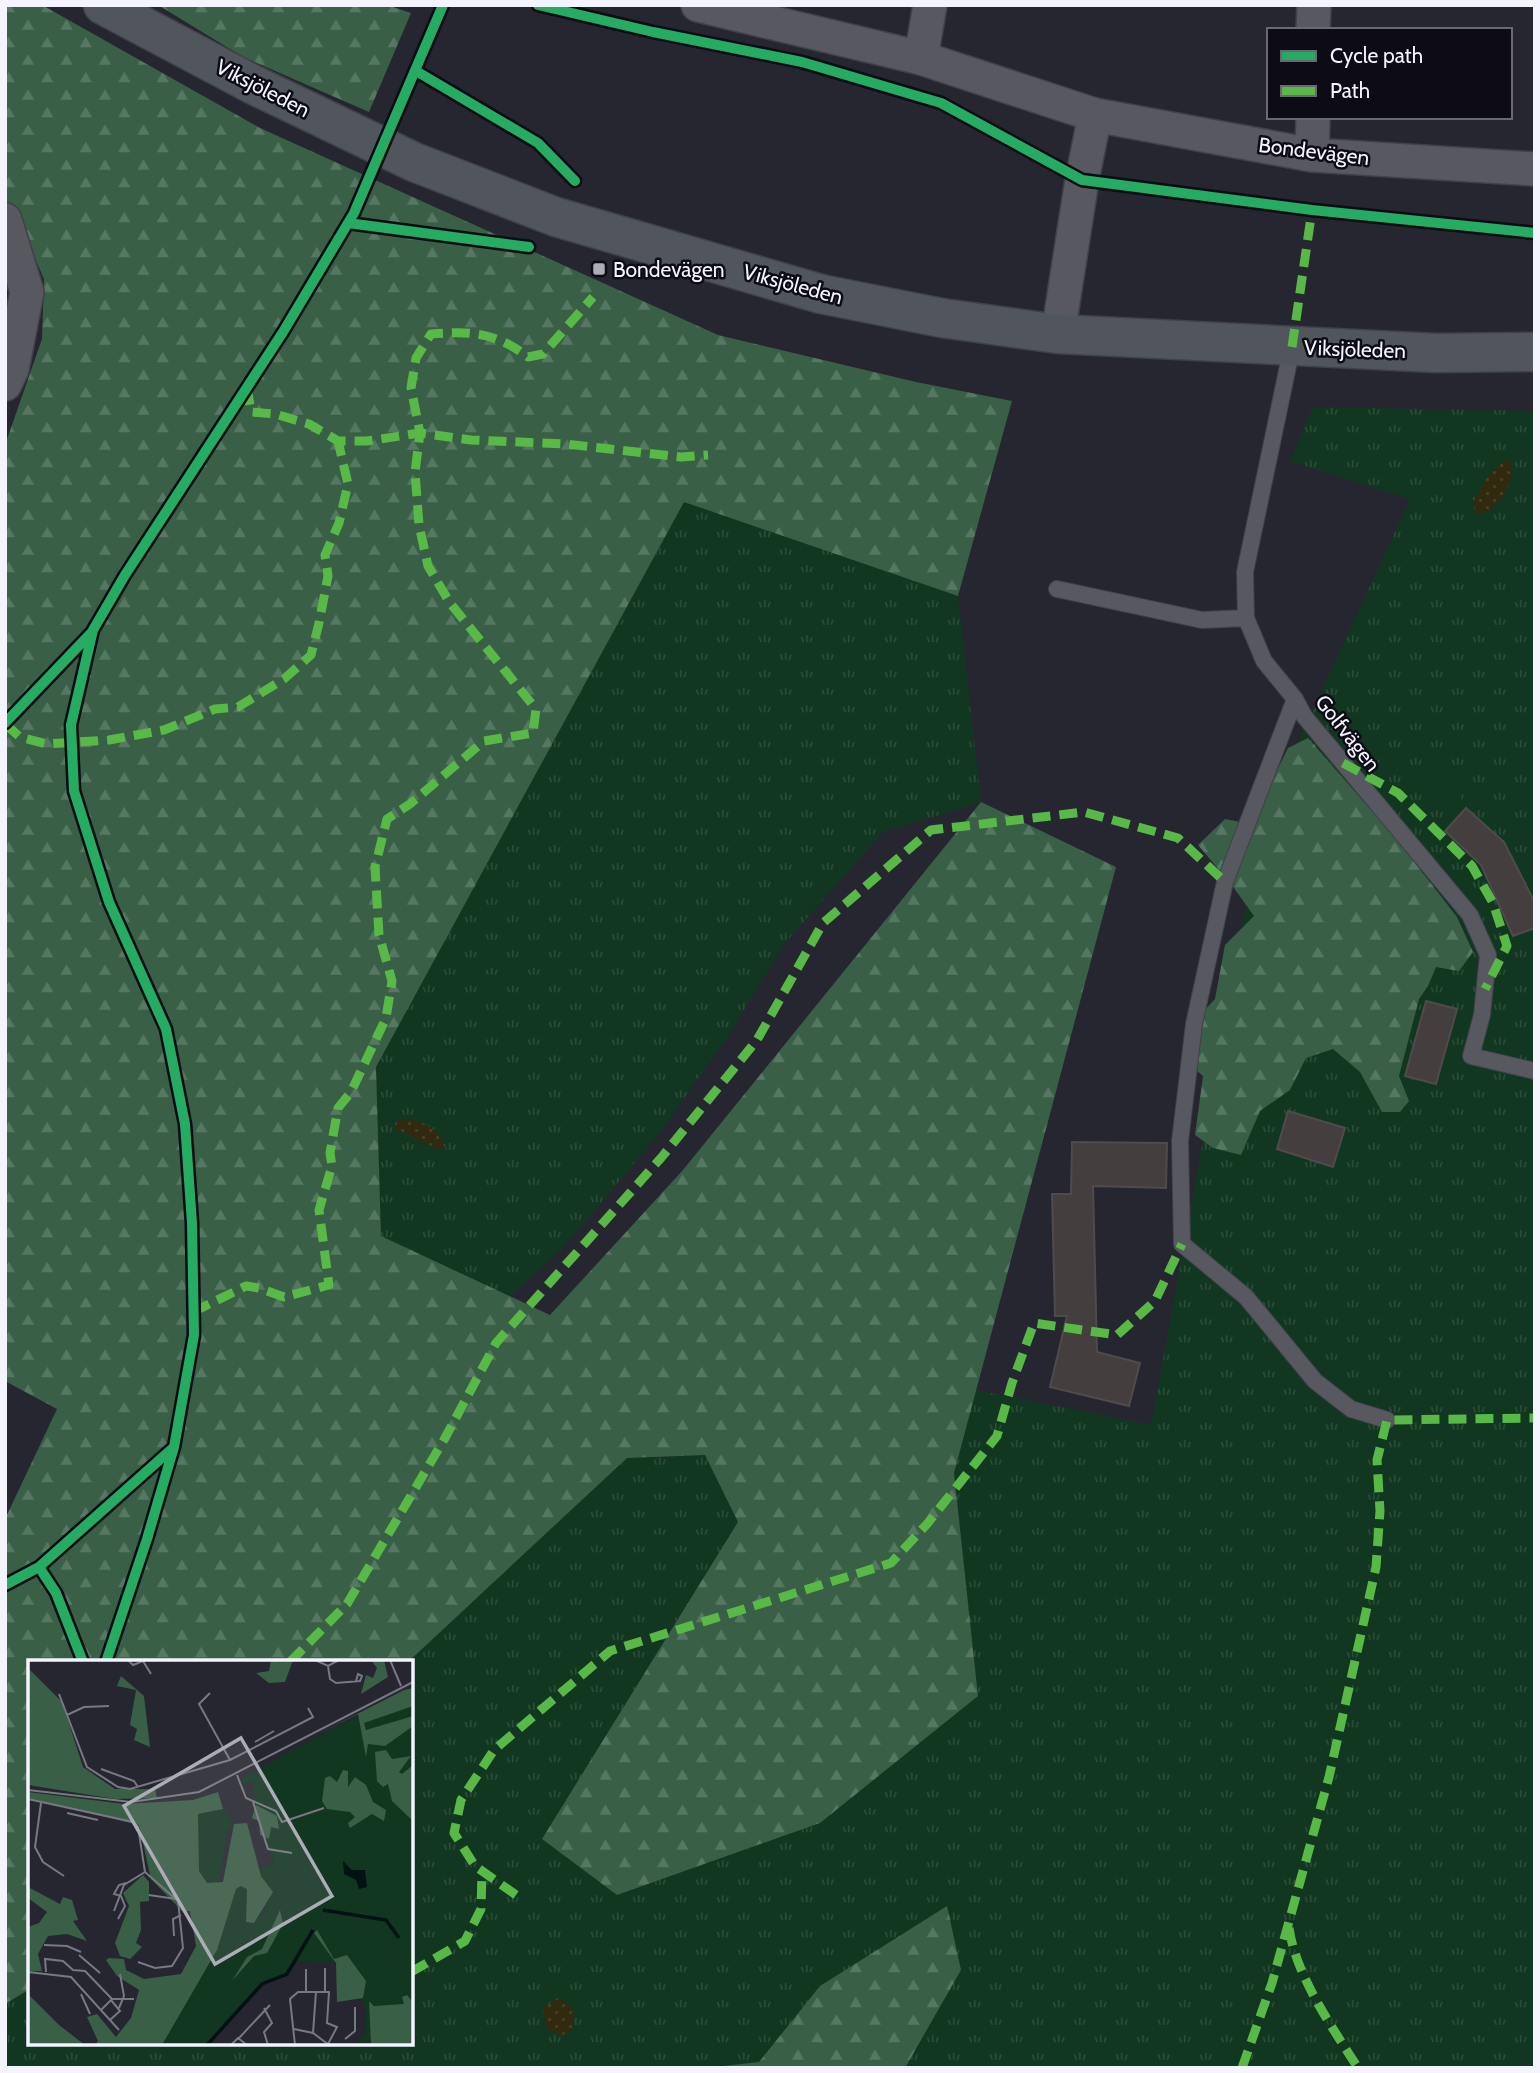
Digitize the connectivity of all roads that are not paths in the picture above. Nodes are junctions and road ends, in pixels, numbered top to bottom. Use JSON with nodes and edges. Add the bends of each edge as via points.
{"nodes":[{"id":1,"x":103,"y":5,"type":"edge"},
{"id":2,"x":698,"y":5,"type":"edge"},
{"id":3,"x":930,"y":5,"type":"edge"},
{"id":4,"x":1314,"y":5,"type":"edge"},
{"id":5,"x":1313,"y":28,"type":"edge"},
{"id":6,"x":921,"y":58,"type":"junction"},
{"id":7,"x":1095,"y":115,"type":"junction"},
{"id":8,"x":1313,"y":119,"type":"edge"},
{"id":9,"x":1312,"y":155,"type":"junction"},
{"id":10,"x":1535,"y":169,"type":"edge"},
{"id":11,"x":5,"y":220,"type":"edge"},
{"id":12,"x":1058,"y":334,"type":"junction"},
{"id":13,"x":1292,"y":347,"type":"junction"},
{"id":14,"x":1535,"y":352,"type":"edge"},
{"id":15,"x":5,"y":384,"type":"edge"},
{"id":16,"x":1057,"y":589,"type":"dead end"},
{"id":17,"x":1246,"y":618,"type":"junction"},
{"id":18,"x":1294,"y":699,"type":"junction"},
{"id":19,"x":1535,"y":1071,"type":"edge"},
{"id":20,"x":1387,"y":1420,"type":"dead end"}],
"edges":[{"from":1,"to":12,"type":"main road","name":"Viksjöleden","via":[[414,162],[556,217],[821,294],[942,318]]},
{"from":2,"to":6,"type":"street","name":"Bondevägen"},
{"from":3,"to":6,"type":"street"},
{"from":4,"to":5,"type":"street"},
{"from":6,"to":7,"type":"street","name":"Bondevägen"},
{"from":7,"to":9,"type":"street","name":"Bondevägen"},
{"from":7,"to":12,"type":"street"},
{"from":8,"to":9,"type":"street"},
{"from":9,"to":10,"type":"street","name":"Bondevägen"},
{"from":11,"to":15,"type":"street","via":[[27,292]]},
{"from":12,"to":13,"type":"main road","name":"Viksjöleden"},
{"from":13,"to":14,"type":"main road","name":"Viksjöleden"},
{"from":13,"to":17,"type":"lane","name":"Golfvägen","via":[[1245,572]]},
{"from":16,"to":17,"type":"lane","via":[[1202,620]]},
{"from":17,"to":18,"type":"lane","name":"Golfvägen","via":[[1264,661]]},
{"from":18,"to":19,"type":"lane","name":"Golfvägen","via":[[1470,915],[1488,955],[1482,1015],[1471,1056]]},
{"from":18,"to":20,"type":"lane","via":[[1225,882],[1194,1024],[1180,1141],[1182,1244],[1246,1297],[1315,1381],[1351,1409]]}]}
